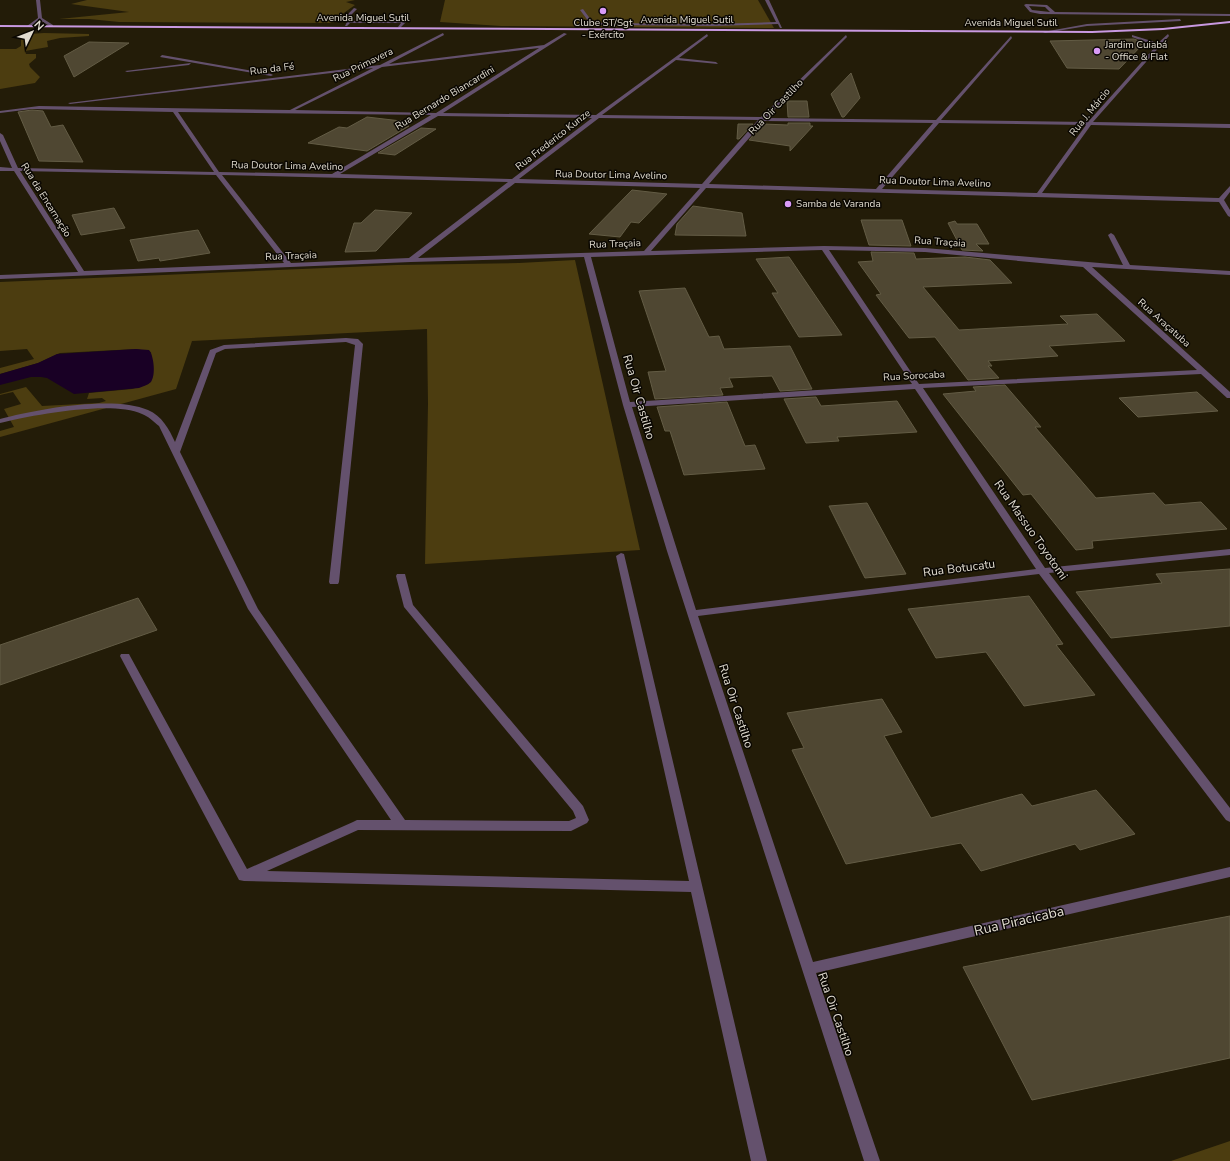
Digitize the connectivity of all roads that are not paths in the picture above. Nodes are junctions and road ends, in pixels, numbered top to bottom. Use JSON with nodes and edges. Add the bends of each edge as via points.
{"nodes":[{"id":1,"x":38,"y":0,"type":"edge"},
{"id":2,"x":767,"y":0,"type":"edge"},
{"id":3,"x":355,"y":9,"type":"dead end"},
{"id":4,"x":582,"y":10,"type":"dead end"},
{"id":5,"x":1188,"y":11,"type":"dead end"},
{"id":6,"x":1054,"y":13,"type":"junction"},
{"id":7,"x":1128,"y":14,"type":"junction"},
{"id":8,"x":1163,"y":14,"type":"junction"},
{"id":9,"x":1176,"y":14,"type":"junction"},
{"id":10,"x":1230,"y":14,"type":"edge"},
{"id":11,"x":1194,"y":15,"type":"junction"},
{"id":12,"x":1203,"y":15,"type":"junction"},
{"id":13,"x":40,"y":18,"type":"junction"},
{"id":14,"x":1178,"y":20,"type":"junction"},
{"id":15,"x":349,"y":22,"type":"junction"},
{"id":16,"x":1230,"y":22,"type":"edge"},
{"id":17,"x":779,"y":23,"type":"junction"},
{"id":18,"x":0,"y":26,"type":"edge"},
{"id":19,"x":29,"y":26,"type":"junction"},
{"id":20,"x":52,"y":26,"type":"junction"},
{"id":21,"x":344,"y":27,"type":"junction"},
{"id":22,"x":400,"y":27,"type":"junction"},
{"id":23,"x":0,"y":30,"type":"edge"},
{"id":24,"x":783,"y":30,"type":"junction"},
{"id":25,"x":1045,"y":32,"type":"junction"},
{"id":26,"x":444,"y":34,"type":"junction"},
{"id":27,"x":565,"y":34,"type":"junction"},
{"id":28,"x":1168,"y":34,"type":"junction"},
{"id":29,"x":1174,"y":34,"type":"dead end"},
{"id":30,"x":707,"y":35,"type":"junction"},
{"id":31,"x":846,"y":36,"type":"junction"},
{"id":32,"x":1133,"y":36,"type":"junction"},
{"id":33,"x":1011,"y":37,"type":"junction"},
{"id":34,"x":1159,"y":45,"type":"junction"},
{"id":35,"x":547,"y":46,"type":"junction"},
{"id":36,"x":162,"y":56,"type":"dead end"},
{"id":37,"x":675,"y":58,"type":"junction"},
{"id":38,"x":201,"y":62,"type":"junction"},
{"id":39,"x":716,"y":63,"type":"dead end"},
{"id":40,"x":383,"y":65,"type":"junction"},
{"id":41,"x":127,"y":71,"type":"dead end"},
{"id":42,"x":281,"y":77,"type":"junction"},
{"id":43,"x":33,"y":108,"type":"junction"},
{"id":44,"x":174,"y":110,"type":"junction"},
{"id":45,"x":290,"y":111,"type":"junction"},
{"id":46,"x":0,"y":112,"type":"edge"},
{"id":47,"x":439,"y":113,"type":"junction"},
{"id":48,"x":598,"y":116,"type":"junction"},
{"id":49,"x":763,"y":118,"type":"junction"},
{"id":50,"x":935,"y":122,"type":"junction"},
{"id":51,"x":1090,"y":123,"type":"junction"},
{"id":52,"x":1230,"y":126,"type":"edge"},
{"id":53,"x":0,"y":135,"type":"edge"},
{"id":54,"x":14,"y":168,"type":"junction"},
{"id":55,"x":0,"y":169,"type":"edge"},
{"id":56,"x":218,"y":174,"type":"junction"},
{"id":57,"x":333,"y":176,"type":"junction"},
{"id":58,"x":513,"y":182,"type":"junction"},
{"id":59,"x":703,"y":186,"type":"junction"},
{"id":60,"x":1230,"y":188,"type":"edge"},
{"id":61,"x":878,"y":190,"type":"junction"},
{"id":62,"x":1039,"y":194,"type":"junction"},
{"id":63,"x":1221,"y":200,"type":"junction"},
{"id":64,"x":1230,"y":215,"type":"edge"},
{"id":65,"x":1111,"y":235,"type":"dead end"},
{"id":66,"x":824,"y":248,"type":"junction"},
{"id":67,"x":646,"y":253,"type":"junction"},
{"id":68,"x":587,"y":255,"type":"junction"},
{"id":69,"x":411,"y":260,"type":"junction"},
{"id":70,"x":1085,"y":265,"type":"junction"},
{"id":71,"x":290,"y":266,"type":"junction"},
{"id":72,"x":1127,"y":267,"type":"junction"},
{"id":73,"x":82,"y":273,"type":"junction"},
{"id":74,"x":1230,"y":273,"type":"edge"},
{"id":75,"x":0,"y":277,"type":"edge"},
{"id":76,"x":1202,"y":372,"type":"junction"},
{"id":77,"x":917,"y":386,"type":"junction"},
{"id":78,"x":1230,"y":396,"type":"edge"},
{"id":79,"x":627,"y":405,"type":"junction"},
{"id":80,"x":0,"y":421,"type":"edge"},
{"id":81,"x":176,"y":452,"type":"junction"},
{"id":82,"x":1230,"y":552,"type":"edge"},
{"id":83,"x":621,"y":556,"type":"dead end"},
{"id":84,"x":1042,"y":571,"type":"junction"},
{"id":85,"x":401,"y":576,"type":"dead end"},
{"id":86,"x":334,"y":582,"type":"dead end"},
{"id":87,"x":692,"y":614,"type":"junction"},
{"id":88,"x":125,"y":656,"type":"dead end"},
{"id":89,"x":1230,"y":817,"type":"edge"},
{"id":90,"x":401,"y":825,"type":"junction"},
{"id":91,"x":1230,"y":872,"type":"edge"},
{"id":92,"x":244,"y":876,"type":"junction"},
{"id":93,"x":697,"y":887,"type":"junction"},
{"id":94,"x":808,"y":969,"type":"junction"},
{"id":95,"x":760,"y":1161,"type":"edge"},
{"id":96,"x":872,"y":1161,"type":"edge"}],
"edges":[{"from":1,"to":13,"type":"street"},
{"from":2,"to":17,"type":"street"},
{"from":3,"to":15,"type":"street","via":[[346,18]]},
{"from":4,"to":17,"type":"street","via":[[590,20],[602,24]]},
{"from":5,"to":11,"type":"street"},
{"from":6,"to":6,"type":"street","via":[[1046,6],[1026,6],[1034,12]]},
{"from":6,"to":7,"type":"street"},
{"from":7,"to":8,"type":"street"},
{"from":7,"to":9,"type":"street","via":[[1136,10],[1156,10]]},
{"from":8,"to":9,"type":"street"},
{"from":8,"to":14,"type":"street"},
{"from":9,"to":11,"type":"street"},
{"from":10,"to":12,"type":"street"},
{"from":11,"to":12,"type":"street"},
{"from":12,"to":14,"type":"street"},
{"from":13,"to":19,"type":"street"},
{"from":13,"to":20,"type":"street"},
{"from":14,"to":25,"type":"street","via":[[1087,25]]},
{"from":15,"to":21,"type":"street"},
{"from":15,"to":22,"type":"street","via":[[406,20]]},
{"from":16,"to":25,"type":"highway","name":"Avenida Miguel Sutil","via":[[1139,31]]},
{"from":17,"to":24,"type":"street"},
{"from":18,"to":19,"type":"highway","name":"Avenida Miguel Sutil"},
{"from":19,"to":20,"type":"highway","name":"Avenida Miguel Sutil"},
{"from":20,"to":21,"type":"highway","name":"Avenida Miguel Sutil"},
{"from":21,"to":22,"type":"highway","name":"Avenida Miguel Sutil"},
{"from":22,"to":24,"type":"highway","name":"Avenida Miguel Sutil"},
{"from":23,"to":26,"type":"highway","name":"Avenida Miguel Sutil"},
{"from":24,"to":25,"type":"highway","name":"Avenida Miguel Sutil"},
{"from":26,"to":27,"type":"highway","name":"Avenida Miguel Sutil"},
{"from":26,"to":40,"type":"street","name":"Rua Primavera"},
{"from":27,"to":30,"type":"highway","name":"Avenida Miguel Sutil"},
{"from":27,"to":35,"type":"street","name":"Rua Bernardo Biancardini"},
{"from":28,"to":29,"type":"highway","name":"Avenida Miguel Sutil"},
{"from":28,"to":32,"type":"highway","name":"Avenida Miguel Sutil"},
{"from":28,"to":34,"type":"street","name":"Rua J. Márcio"},
{"from":30,"to":31,"type":"highway","name":"Avenida Miguel Sutil"},
{"from":30,"to":37,"type":"street","name":"Rua Frederico Kunze"},
{"from":31,"to":33,"type":"highway","name":"Avenida Miguel Sutil"},
{"from":31,"to":49,"type":"street","name":"Rua Oir Castilho"},
{"from":32,"to":33,"type":"highway","name":"Avenida Miguel Sutil"},
{"from":32,"to":34,"type":"street"},
{"from":33,"to":50,"type":"street"},
{"from":34,"to":51,"type":"street","name":"Rua J. Márcio"},
{"from":35,"to":40,"type":"street","name":"Rua da Fé"},
{"from":35,"to":47,"type":"street","name":"Rua Bernardo Biancardini"},
{"from":36,"to":38,"type":"street"},
{"from":37,"to":39,"type":"street"},
{"from":37,"to":48,"type":"street","name":"Rua Frederico Kunze"},
{"from":38,"to":41,"type":"street"},
{"from":38,"to":42,"type":"street"},
{"from":40,"to":42,"type":"street","name":"Rua da Fé"},
{"from":40,"to":45,"type":"street","name":"Rua Primavera"},
{"from":42,"to":43,"type":"street","name":"Rua da Fé"},
{"from":43,"to":44,"type":"street"},
{"from":43,"to":46,"type":"street","name":"Rua da Fé"},
{"from":44,"to":45,"type":"street"},
{"from":44,"to":56,"type":"street"},
{"from":45,"to":47,"type":"street"},
{"from":47,"to":48,"type":"street"},
{"from":47,"to":57,"type":"street","name":"Rua Bernardo Biancardini"},
{"from":48,"to":49,"type":"street"},
{"from":48,"to":58,"type":"street","name":"Rua Frederico Kunze"},
{"from":49,"to":50,"type":"street"},
{"from":49,"to":59,"type":"street","name":"Rua Oir Castilho"},
{"from":50,"to":51,"type":"street"},
{"from":50,"to":61,"type":"street"},
{"from":51,"to":52,"type":"street"},
{"from":51,"to":62,"type":"street","name":"Rua J. Márcio"},
{"from":53,"to":54,"type":"street","name":"Rua da Encarnação"},
{"from":54,"to":55,"type":"street","name":"Rua Doutor Lima Avelino"},
{"from":54,"to":56,"type":"street","name":"Rua Doutor Lima Avelino"},
{"from":54,"to":73,"type":"street","name":"Rua da Encarnação"},
{"from":56,"to":57,"type":"street","name":"Rua Doutor Lima Avelino"},
{"from":56,"to":71,"type":"street"},
{"from":57,"to":58,"type":"street","name":"Rua Doutor Lima Avelino"},
{"from":58,"to":59,"type":"street","name":"Rua Doutor Lima Avelino"},
{"from":58,"to":69,"type":"street","name":"Rua Frederico Kunze"},
{"from":59,"to":61,"type":"street","name":"Rua Doutor Lima Avelino"},
{"from":59,"to":67,"type":"street","name":"Rua Oir Castilho"},
{"from":60,"to":63,"type":"street"},
{"from":61,"to":62,"type":"street","name":"Rua Doutor Lima Avelino"},
{"from":62,"to":63,"type":"street","name":"Rua Doutor Lima Avelino"},
{"from":63,"to":64,"type":"street"},
{"from":65,"to":72,"type":"street"},
{"from":66,"to":67,"type":"street","name":"Rua Traçaia"},
{"from":66,"to":70,"type":"street","name":"Rua Traçaia","via":[[925,250]]},
{"from":66,"to":77,"type":"street","name":"Rua Massuo Toyotomi"},
{"from":67,"to":68,"type":"street","name":"Rua Traçaia"},
{"from":68,"to":69,"type":"street","name":"Rua Traçaia"},
{"from":68,"to":79,"type":"street","name":"Rua Oir Castilho"},
{"from":69,"to":71,"type":"street","name":"Rua Traçaia"},
{"from":70,"to":72,"type":"street","name":"Rua Traçaia"},
{"from":70,"to":76,"type":"street","name":"Rua Araçatuba"},
{"from":71,"to":73,"type":"street","name":"Rua Traçaia"},
{"from":72,"to":74,"type":"street","name":"Rua Traçaia"},
{"from":73,"to":75,"type":"street","name":"Rua Traçaia"},
{"from":76,"to":77,"type":"street","name":"Rua Sorocaba"},
{"from":76,"to":78,"type":"street","name":"Rua Araçatuba"},
{"from":77,"to":79,"type":"street","name":"Rua Sorocaba"},
{"from":77,"to":84,"type":"street","name":"Rua Massuo Toyotomi"},
{"from":79,"to":87,"type":"street","name":"Rua Oir Castilho"},
{"from":80,"to":81,"type":"street","via":[[78,408],[125,406],[146,412],[163,425]]},
{"from":81,"to":86,"type":"street","via":[[210,358],[217,350],[224,347],[332,340],[355,341],[358,344]]},
{"from":81,"to":90,"type":"street","via":[[254,609]]},
{"from":82,"to":84,"type":"street","name":"Rua Botucatu"},
{"from":83,"to":93,"type":"street"},
{"from":84,"to":87,"type":"street","name":"Rua Botucatu"},
{"from":84,"to":89,"type":"street","name":"Rua Massuo Toyotomi"},
{"from":85,"to":90,"type":"street","via":[[408,604],[414,613],[579,809],[582,820],[571,826]]},
{"from":87,"to":94,"type":"street","name":"Rua Oir Castilho"},
{"from":88,"to":92,"type":"street"},
{"from":90,"to":92,"type":"street","via":[[357,825]]},
{"from":91,"to":94,"type":"street","name":"Rua Piracicaba"},
{"from":92,"to":93,"type":"street"},
{"from":93,"to":95,"type":"street"},
{"from":94,"to":96,"type":"street","name":"Rua Oir Castilho"}]}
